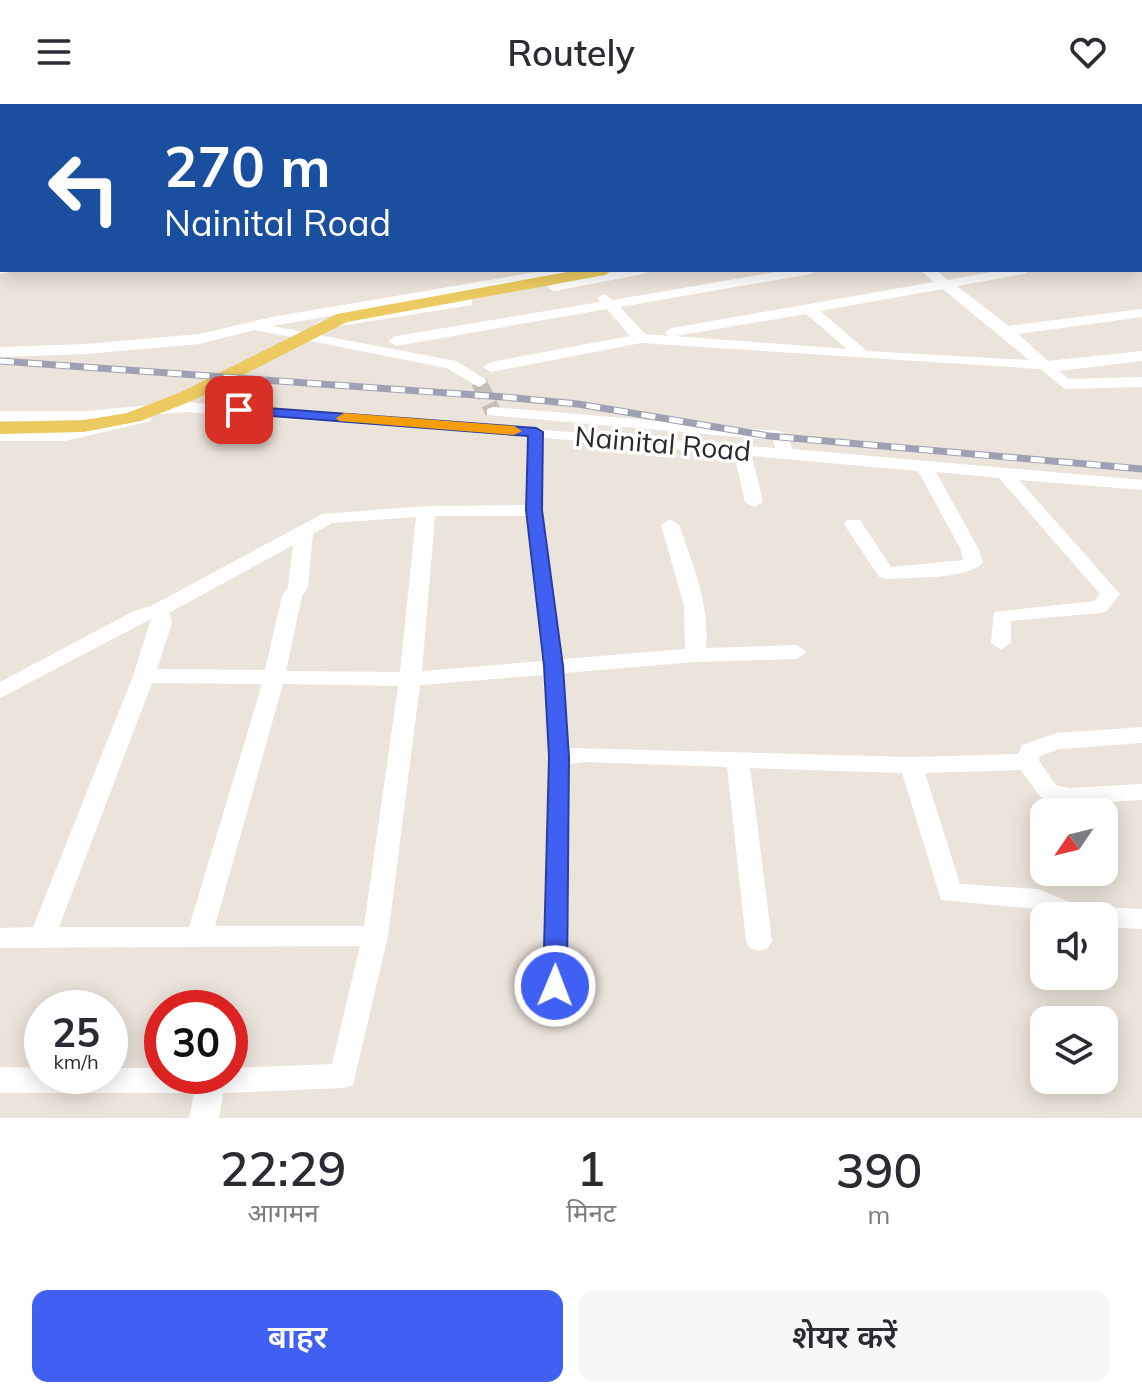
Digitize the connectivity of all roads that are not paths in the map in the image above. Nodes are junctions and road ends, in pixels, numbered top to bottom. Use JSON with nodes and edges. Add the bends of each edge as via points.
{"nodes":[{"id":1,"x":1026,"y":104,"type":"edge"},
{"id":2,"x":1046,"y":104,"type":"edge"},
{"id":3,"x":561,"y":272,"type":"edge"},
{"id":4,"x":594,"y":272,"type":"edge"},
{"id":5,"x":634,"y":272,"type":"edge"},
{"id":6,"x":799,"y":272,"type":"edge"},
{"id":7,"x":930,"y":272,"type":"edge"},
{"id":8,"x":1014,"y":272,"type":"edge"},
{"id":9,"x":587,"y":281,"type":"junction"},
{"id":10,"x":948,"y":285,"type":"junction"},
{"id":11,"x":610,"y":303,"type":"junction"},
{"id":12,"x":809,"y":309,"type":"junction"},
{"id":13,"x":1142,"y":313,"type":"edge"},
{"id":14,"x":257,"y":327,"type":"junction"},
{"id":15,"x":1006,"y":331,"type":"junction"},
{"id":16,"x":641,"y":338,"type":"junction"},
{"id":17,"x":396,"y":341,"type":"dead end"},
{"id":18,"x":0,"y":352,"type":"edge"},
{"id":19,"x":863,"y":355,"type":"junction"},
{"id":20,"x":1142,"y":356,"type":"edge"},
{"id":21,"x":1041,"y":364,"type":"junction"},
{"id":22,"x":491,"y":367,"type":"dead end"},
{"id":23,"x":479,"y":382,"type":"tunnel mouth"},
{"id":24,"x":1142,"y":382,"type":"edge"},
{"id":25,"x":493,"y":412,"type":"dead end"},
{"id":26,"x":0,"y":427,"type":"edge"},
{"id":27,"x":536,"y":432,"type":"junction"},
{"id":28,"x":742,"y":450,"type":"junction"},
{"id":29,"x":785,"y":454,"type":"junction"},
{"id":30,"x":924,"y":466,"type":"junction"},
{"id":31,"x":1003,"y":472,"type":"junction"},
{"id":32,"x":1142,"y":485,"type":"edge"},
{"id":33,"x":754,"y":502,"type":"dead end"},
{"id":34,"x":534,"y":510,"type":"junction"},
{"id":35,"x":426,"y":511,"type":"junction"},
{"id":36,"x":853,"y":524,"type":"dead end"},
{"id":37,"x":670,"y":525,"type":"dead end"},
{"id":38,"x":304,"y":532,"type":"junction"},
{"id":39,"x":158,"y":611,"type":"junction"},
{"id":40,"x":1001,"y":643,"type":"dead end"},
{"id":41,"x":797,"y":652,"type":"dead end"},
{"id":42,"x":695,"y":655,"type":"junction"},
{"id":43,"x":553,"y":666,"type":"junction"},
{"id":44,"x":144,"y":676,"type":"junction"},
{"id":45,"x":274,"y":678,"type":"junction"},
{"id":46,"x":410,"y":679,"type":"junction"},
{"id":47,"x":0,"y":691,"type":"edge"},
{"id":48,"x":1142,"y":735,"type":"edge"},
{"id":49,"x":559,"y":757,"type":"junction"},
{"id":50,"x":738,"y":760,"type":"junction"},
{"id":51,"x":1027,"y":762,"type":"junction"},
{"id":52,"x":911,"y":765,"type":"junction"},
{"id":53,"x":1142,"y":792,"type":"edge"},
{"id":54,"x":1046,"y":902,"type":"edge"},
{"id":55,"x":1118,"y":918,"type":"edge"},
{"id":56,"x":1142,"y":919,"type":"edge"},
{"id":57,"x":375,"y":936,"type":"junction"},
{"id":58,"x":199,"y":937,"type":"junction"},
{"id":59,"x":0,"y":938,"type":"edge"},
{"id":60,"x":42,"y":938,"type":"junction"},
{"id":61,"x":759,"y":941,"type":"dead end"},
{"id":62,"x":555,"y":986,"type":"dead end"},
{"id":63,"x":0,"y":1080,"type":"edge"},
{"id":64,"x":248,"y":1080,"type":"edge"},
{"id":65,"x":144,"y":1081,"type":"edge"},
{"id":66,"x":209,"y":1094,"type":"edge"},
{"id":67,"x":204,"y":1118,"type":"edge"}],
"edges":[{"from":1,"to":2,"type":"street"},
{"from":3,"to":14,"type":"street"},
{"from":4,"to":26,"type":"main road","via":[[343,318],[302,333],[194,393],[131,418]]},
{"from":5,"to":9,"type":"street"},
{"from":6,"to":11,"type":"street"},
{"from":7,"to":10,"type":"street"},
{"from":8,"to":10,"type":"street"},
{"from":9,"to":11,"type":"street"},
{"from":9,"to":14,"type":"street","via":[[349,322]]},
{"from":10,"to":12,"type":"street"},
{"from":10,"to":15,"type":"street"},
{"from":11,"to":16,"type":"street"},
{"from":11,"to":17,"type":"street"},
{"from":12,"to":16,"type":"street"},
{"from":12,"to":19,"type":"street"},
{"from":13,"to":15,"type":"street"},
{"from":14,"to":18,"type":"street","via":[[148,345]]},
{"from":14,"to":23,"type":"street","via":[[451,364]]},
{"from":15,"to":21,"type":"street"},
{"from":16,"to":19,"type":"street"},
{"from":16,"to":22,"type":"street"},
{"from":19,"to":21,"type":"street"},
{"from":20,"to":21,"type":"street"},
{"from":21,"to":24,"type":"street","via":[[1069,385]]},
{"from":25,"to":29,"type":"street","via":[[780,436]]},
{"from":26,"to":27,"type":"street","name":"Nainital Road","via":[[65,436],[130,416],[184,407]]},
{"from":27,"to":28,"type":"street","name":"Nainital Road"},
{"from":27,"to":34,"type":"street"},
{"from":28,"to":29,"type":"street","name":"Nainital Road"},
{"from":28,"to":33,"type":"street"},
{"from":29,"to":30,"type":"street","name":"Nainital Road"},
{"from":30,"to":31,"type":"street","name":"Nainital Road"},
{"from":30,"to":36,"type":"street","via":[[973,563],[886,573]]},
{"from":31,"to":32,"type":"street","name":"Nainital Road"},
{"from":31,"to":40,"type":"street","via":[[1110,594],[1100,607],[1001,616]]},
{"from":34,"to":35,"type":"street"},
{"from":34,"to":43,"type":"street"},
{"from":35,"to":38,"type":"street","via":[[328,518]]},
{"from":35,"to":46,"type":"street"},
{"from":37,"to":42,"type":"street","via":[[698,638]]},
{"from":38,"to":39,"type":"street"},
{"from":38,"to":45,"type":"street","via":[[298,587]]},
{"from":39,"to":44,"type":"street","via":[[162,623]]},
{"from":39,"to":47,"type":"street","via":[[141,615]]},
{"from":41,"to":42,"type":"street"},
{"from":42,"to":43,"type":"street"},
{"from":43,"to":46,"type":"street"},
{"from":43,"to":49,"type":"street"},
{"from":44,"to":45,"type":"street"},
{"from":44,"to":60,"type":"street"},
{"from":45,"to":46,"type":"street"},
{"from":45,"to":58,"type":"street"},
{"from":46,"to":57,"type":"street"},
{"from":48,"to":51,"type":"street","via":[[1057,741],[1030,751]]},
{"from":49,"to":50,"type":"street"},
{"from":49,"to":62,"type":"street"},
{"from":50,"to":52,"type":"street"},
{"from":50,"to":61,"type":"street"},
{"from":51,"to":52,"type":"street"},
{"from":51,"to":53,"type":"street","via":[[1048,791],[1068,796]]},
{"from":52,"to":54,"type":"street","via":[[950,893]]},
{"from":55,"to":56,"type":"street"},
{"from":57,"to":58,"type":"street"},
{"from":57,"to":64,"type":"street","via":[[343,1076]]},
{"from":58,"to":60,"type":"street"},
{"from":59,"to":60,"type":"street"},
{"from":63,"to":65,"type":"street"},
{"from":66,"to":67,"type":"street"}]}
